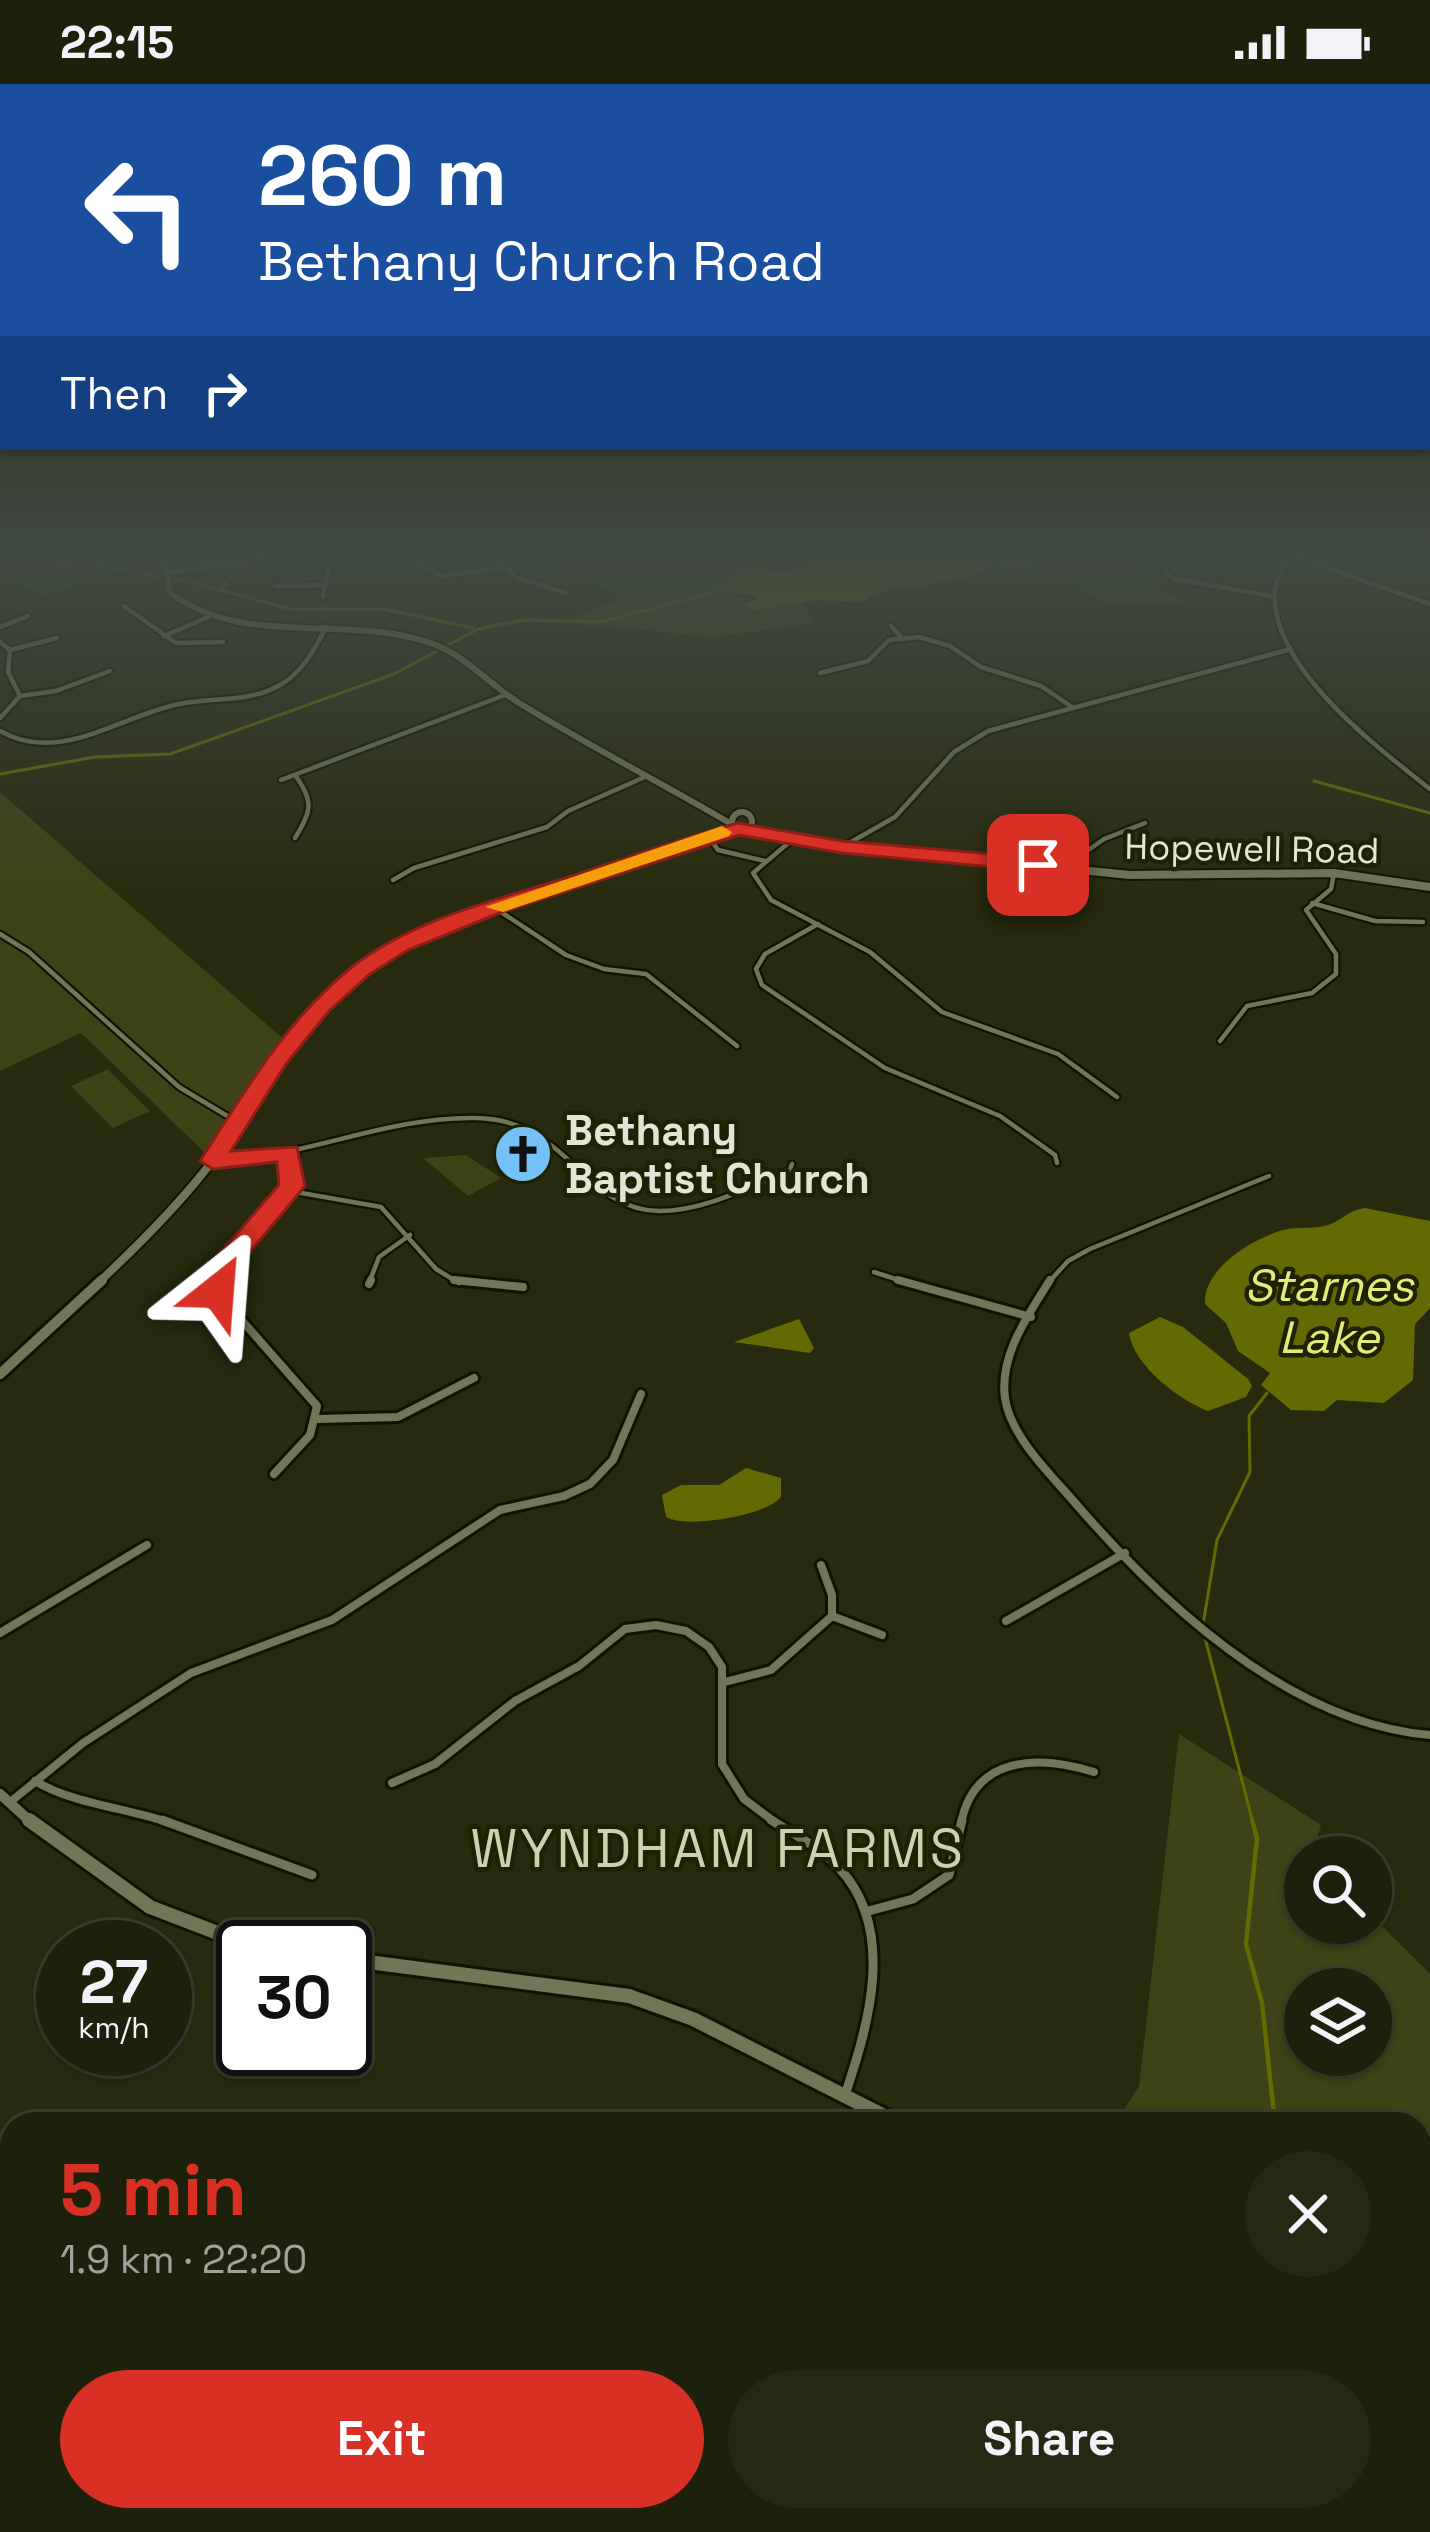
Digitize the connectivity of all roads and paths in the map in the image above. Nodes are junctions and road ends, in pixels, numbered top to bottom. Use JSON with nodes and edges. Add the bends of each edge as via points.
{"nodes":[{"id":1,"x":10,"y":670,"type":"edge"},
{"id":2,"x":297,"y":670,"type":"edge"},
{"id":3,"x":472,"y":670,"type":"edge"},
{"id":4,"x":833,"y":670,"type":"edge"},
{"id":5,"x":993,"y":670,"type":"edge"},
{"id":6,"x":1213,"y":670,"type":"edge"},
{"id":7,"x":1307,"y":670,"type":"edge"},
{"id":8,"x":110,"y":671,"type":"dead end"},
{"id":9,"x":820,"y":673,"type":"dead end"},
{"id":10,"x":506,"y":694,"type":"junction"},
{"id":11,"x":20,"y":696,"type":"junction"},
{"id":12,"x":1072,"y":707,"type":"junction"},
{"id":13,"x":0,"y":718,"type":"edge"},
{"id":14,"x":0,"y":731,"type":"edge"},
{"id":15,"x":295,"y":775,"type":"junction"},
{"id":16,"x":647,"y":776,"type":"junction"},
{"id":17,"x":281,"y":780,"type":"dead end"},
{"id":18,"x":1430,"y":789,"type":"edge"},
{"id":19,"x":711,"y":810,"type":"junction"},
{"id":20,"x":743,"y":815,"type":"junction"},
{"id":21,"x":756,"y":821,"type":"junction"},
{"id":22,"x":728,"y":823,"type":"junction"},
{"id":23,"x":1145,"y":823,"type":"dead end"},
{"id":24,"x":741,"y":829,"type":"junction"},
{"id":25,"x":712,"y":835,"type":"junction"},
{"id":26,"x":295,"y":838,"type":"dead end"},
{"id":27,"x":790,"y":838,"type":"junction"},
{"id":28,"x":842,"y":847,"type":"junction"},
{"id":29,"x":765,"y":861,"type":"junction"},
{"id":30,"x":1063,"y":868,"type":"junction"},
{"id":31,"x":1328,"y":873,"type":"junction"},
{"id":32,"x":393,"y":880,"type":"dead end"},
{"id":33,"x":1430,"y":887,"type":"edge"},
{"id":34,"x":1312,"y":903,"type":"junction"},
{"id":35,"x":495,"y":908,"type":"junction"},
{"id":36,"x":1423,"y":922,"type":"dead end"},
{"id":37,"x":818,"y":924,"type":"junction"},
{"id":38,"x":0,"y":934,"type":"edge"},
{"id":39,"x":1220,"y":1041,"type":"dead end"},
{"id":40,"x":736,"y":1046,"type":"dead end"},
{"id":41,"x":1118,"y":1097,"type":"dead end"},
{"id":42,"x":239,"y":1123,"type":"junction"},
{"id":43,"x":293,"y":1152,"type":"junction"},
{"id":44,"x":213,"y":1161,"type":"junction"},
{"id":45,"x":1057,"y":1162,"type":"dead end"},
{"id":46,"x":791,"y":1164,"type":"dead end"},
{"id":47,"x":1269,"y":1175,"type":"dead end"},
{"id":48,"x":291,"y":1189,"type":"junction"},
{"id":49,"x":410,"y":1235,"type":"junction"},
{"id":50,"x":874,"y":1273,"type":"dead end"},
{"id":51,"x":369,"y":1284,"type":"dead end"},
{"id":52,"x":523,"y":1287,"type":"dead end"},
{"id":53,"x":1031,"y":1317,"type":"junction"},
{"id":54,"x":0,"y":1374,"type":"edge"},
{"id":55,"x":474,"y":1378,"type":"dead end"},
{"id":56,"x":641,"y":1394,"type":"dead end"},
{"id":57,"x":319,"y":1419,"type":"junction"},
{"id":58,"x":274,"y":1474,"type":"dead end"},
{"id":59,"x":147,"y":1545,"type":"dead end"},
{"id":60,"x":1125,"y":1553,"type":"junction"},
{"id":61,"x":821,"y":1565,"type":"dead end"},
{"id":62,"x":832,"y":1616,"type":"junction"},
{"id":63,"x":1006,"y":1621,"type":"dead end"},
{"id":64,"x":0,"y":1633,"type":"edge"},
{"id":65,"x":882,"y":1636,"type":"dead end"},
{"id":66,"x":725,"y":1682,"type":"junction"},
{"id":67,"x":1430,"y":1735,"type":"edge"},
{"id":68,"x":1094,"y":1772,"type":"dead end"},
{"id":69,"x":35,"y":1781,"type":"junction"},
{"id":70,"x":392,"y":1783,"type":"dead end"},
{"id":71,"x":2,"y":1797,"type":"edge"},
{"id":72,"x":312,"y":1874,"type":"dead end"},
{"id":73,"x":865,"y":1912,"type":"junction"},
{"id":74,"x":216,"y":1934,"type":"edge"},
{"id":75,"x":372,"y":1963,"type":"edge"},
{"id":76,"x":844,"y":2095,"type":"junction"},
{"id":77,"x":877,"y":2112,"type":"edge"}],
"edges":[{"from":1,"to":11,"type":"street"},
{"from":2,"to":14,"type":"street","via":[[259,694],[175,705],[47,742],[24,743]]},
{"from":3,"to":10,"type":"street"},
{"from":4,"to":9,"type":"street"},
{"from":5,"to":12,"type":"street"},
{"from":6,"to":12,"type":"street"},
{"from":7,"to":18,"type":"street","via":[[1345,718]]},
{"from":8,"to":11,"type":"street"},
{"from":10,"to":15,"type":"street"},
{"from":10,"to":16,"type":"street"},
{"from":11,"to":13,"type":"street"},
{"from":12,"to":28,"type":"street","via":[[969,741],[896,816]]},
{"from":15,"to":17,"type":"street"},
{"from":15,"to":26,"type":"street","via":[[311,797]]},
{"from":16,"to":19,"type":"street"},
{"from":16,"to":32,"type":"street","via":[[547,827]]},
{"from":19,"to":20,"type":"street"},
{"from":19,"to":22,"type":"street"},
{"from":20,"to":21,"type":"street","name":"Hopewell Road"},
{"from":20,"to":22,"type":"street"},
{"from":21,"to":24,"type":"street"},
{"from":21,"to":27,"type":"street","name":"Hopewell Road"},
{"from":22,"to":24,"type":"street"},
{"from":22,"to":25,"type":"street"},
{"from":23,"to":30,"type":"street"},
{"from":24,"to":25,"type":"street"},
{"from":24,"to":27,"type":"street","name":"Hopewell Road"},
{"from":25,"to":29,"type":"street","via":[[718,850]]},
{"from":25,"to":35,"type":"street"},
{"from":27,"to":28,"type":"street","name":"Hopewell Road"},
{"from":27,"to":29,"type":"street"},
{"from":28,"to":30,"type":"street","name":"Hopewell Road"},
{"from":29,"to":37,"type":"street","via":[[753,873],[757,887]]},
{"from":30,"to":31,"type":"street","name":"Hopewell Road","via":[[1182,878]]},
{"from":31,"to":33,"type":"street","name":"Hopewell Road"},
{"from":31,"to":34,"type":"street","via":[[1329,890]]},
{"from":34,"to":36,"type":"street","via":[[1375,921]]},
{"from":34,"to":39,"type":"street","via":[[1306,912],[1336,954],[1336,974],[1312,993],[1247,1006]]},
{"from":35,"to":40,"type":"street","via":[[574,963],[612,975],[646,974]]},
{"from":35,"to":42,"type":"street","via":[[415,938],[351,978],[284,1049]]},
{"from":37,"to":41,"type":"street","via":[[870,952],[947,1015],[1058,1054]]},
{"from":37,"to":45,"type":"street","via":[[762,957],[762,986],[885,1068],[1019,1127]]},
{"from":38,"to":42,"type":"street","via":[[212,1112]]},
{"from":42,"to":44,"type":"street"},
{"from":43,"to":44,"type":"street"},
{"from":43,"to":46,"type":"street","via":[[500,1118],[544,1135],[616,1201],[656,1210],[696,1205]]},
{"from":43,"to":48,"type":"street"},
{"from":44,"to":54,"type":"street","via":[[124,1262]]},
{"from":47,"to":53,"type":"street","via":[[1228,1199],[1068,1258]]},
{"from":48,"to":49,"type":"street","via":[[381,1207]]},
{"from":48,"to":57,"type":"street","via":[[222,1268],[217,1285],[309,1394]]},
{"from":49,"to":51,"type":"street","via":[[384,1252]]},
{"from":49,"to":52,"type":"street","via":[[454,1281]]},
{"from":50,"to":53,"type":"street"},
{"from":53,"to":60,"type":"street","via":[[1006,1368],[1010,1416],[1031,1451]]},
{"from":55,"to":57,"type":"street","via":[[398,1417]]},
{"from":56,"to":69,"type":"street","via":[[613,1460],[590,1484],[500,1510],[332,1620],[191,1673]]},
{"from":57,"to":58,"type":"street"},
{"from":59,"to":64,"type":"street"},
{"from":60,"to":63,"type":"street"},
{"from":60,"to":67,"type":"street","via":[[1208,1634],[1366,1724]]},
{"from":61,"to":62,"type":"street"},
{"from":62,"to":65,"type":"street"},
{"from":62,"to":66,"type":"street","via":[[765,1673]]},
{"from":66,"to":70,"type":"street","via":[[716,1656],[695,1636],[656,1625],[625,1629],[435,1764]]},
{"from":66,"to":73,"type":"street","via":[[718,1744],[730,1782],[751,1806],[836,1863]]},
{"from":68,"to":73,"type":"street","via":[[1045,1758],[1000,1767],[966,1804],[949,1875],[913,1899]]},
{"from":69,"to":71,"type":"street"},
{"from":69,"to":72,"type":"street"},
{"from":71,"to":74,"type":"street","via":[[148,1910]]},
{"from":73,"to":76,"type":"street","via":[[872,1998]]},
{"from":75,"to":76,"type":"street","via":[[629,1996]]},
{"from":76,"to":77,"type":"street"}]}
